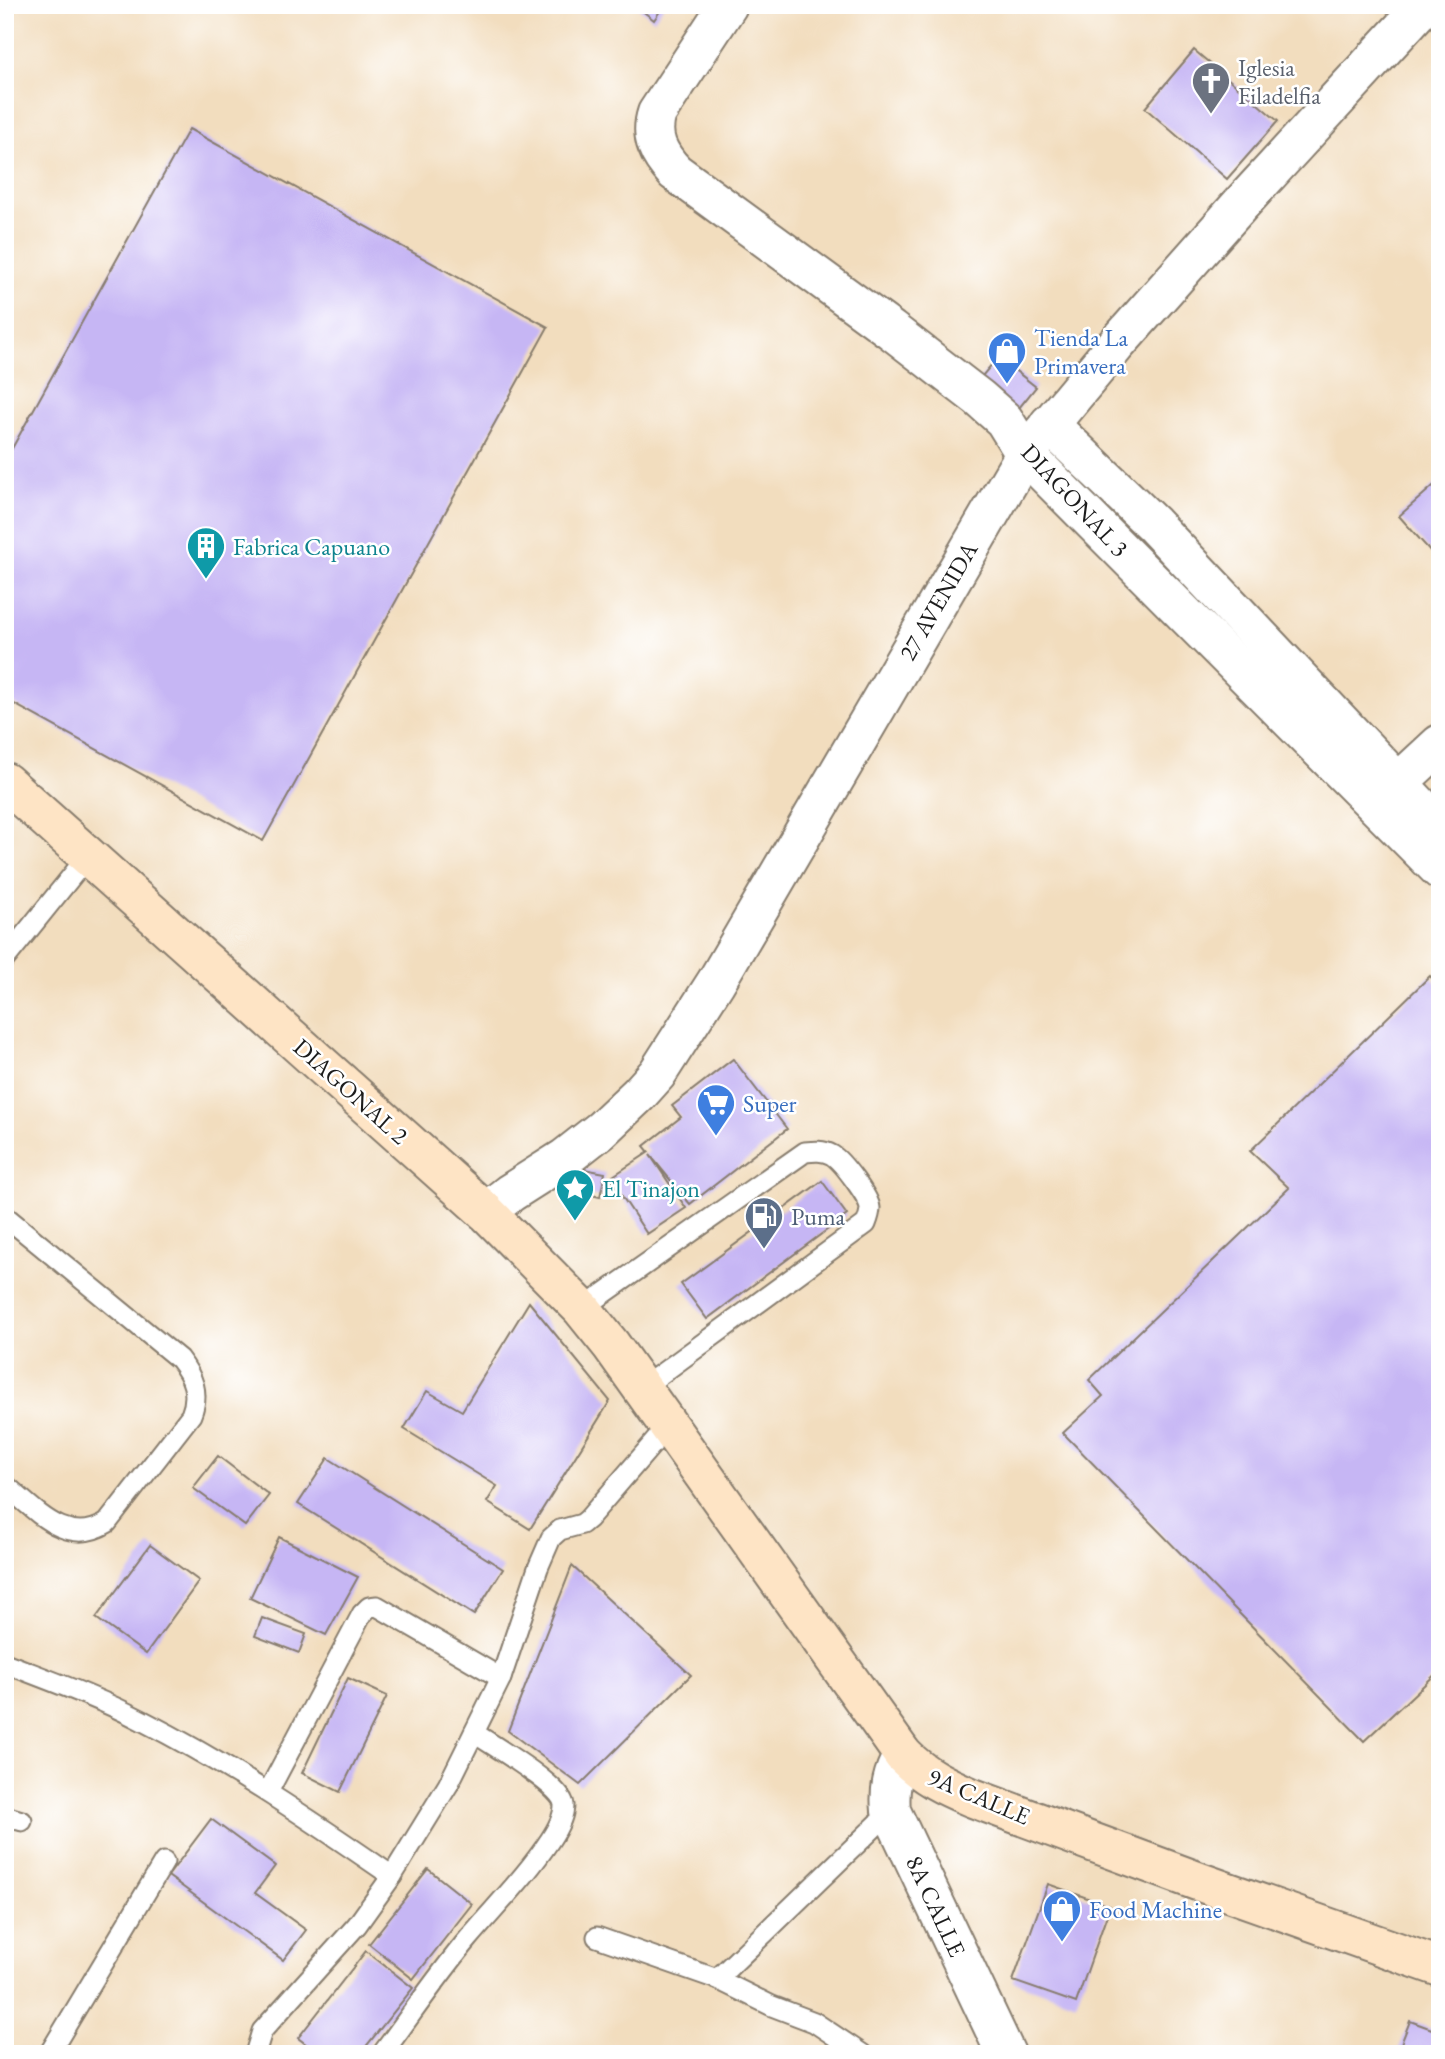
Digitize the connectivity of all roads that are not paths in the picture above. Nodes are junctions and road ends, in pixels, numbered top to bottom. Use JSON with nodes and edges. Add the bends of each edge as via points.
{"nodes":[{"id":1,"x":728,"y":5,"type":"edge"},
{"id":2,"x":1424,"y":5,"type":"edge"},
{"id":3,"x":1049,"y":424,"type":"junction"},
{"id":4,"x":1025,"y":454,"type":"junction"},
{"id":5,"x":1440,"y":744,"type":"edge"},
{"id":6,"x":5,"y":782,"type":"edge"},
{"id":7,"x":1399,"y":782,"type":"junction"},
{"id":8,"x":1436,"y":814,"type":"edge"},
{"id":9,"x":88,"y":856,"type":"junction"},
{"id":10,"x":1440,"y":870,"type":"edge"},
{"id":11,"x":5,"y":960,"type":"edge"},
{"id":12,"x":486,"y":1212,"type":"junction"},
{"id":13,"x":5,"y":1216,"type":"edge"},
{"id":14,"x":582,"y":1310,"type":"junction"},
{"id":15,"x":642,"y":1388,"type":"junction"},
{"id":16,"x":669,"y":1425,"type":"junction"},
{"id":17,"x":5,"y":1485,"type":"edge"},
{"id":18,"x":5,"y":1664,"type":"edge"},
{"id":19,"x":502,"y":1678,"type":"junction"},
{"id":20,"x":474,"y":1733,"type":"junction"},
{"id":21,"x":903,"y":1755,"type":"junction"},
{"id":22,"x":268,"y":1792,"type":"junction"},
{"id":23,"x":891,"y":1811,"type":"junction"},
{"id":24,"x":164,"y":1862,"type":"dead end"},
{"id":25,"x":392,"y":1876,"type":"junction"},
{"id":26,"x":597,"y":1937,"type":"dead end"},
{"id":27,"x":1440,"y":1967,"type":"edge"},
{"id":28,"x":718,"y":1979,"type":"junction"},
{"id":29,"x":49,"y":2054,"type":"edge"},
{"id":30,"x":256,"y":2054,"type":"edge"},
{"id":31,"x":382,"y":2054,"type":"edge"},
{"id":32,"x":862,"y":2054,"type":"edge"},
{"id":33,"x":1006,"y":2054,"type":"edge"}],
"edges":[{"from":1,"to":4,"type":"street","name":"DIAGONAL 3","via":[[657,113],[654,135],[663,159],[979,398],[1004,420]]},
{"from":2,"to":3,"type":"street","name":"27 AVENIDA","via":[[1240,205]]},
{"from":3,"to":4,"type":"street","name":"27 AVENIDA"},
{"from":3,"to":7,"type":"street","name":"DIAGONAL 3","via":[[1153,524]]},
{"from":4,"to":10,"type":"street","name":"DIAGONAL 3"},
{"from":4,"to":12,"type":"street","name":"27 AVENIDA","via":[[716,982],[657,1074],[602,1129]]},
{"from":5,"to":7,"type":"street"},
{"from":6,"to":9,"type":"main road","name":"DIAGONAL 2"},
{"from":7,"to":8,"type":"street","name":"DIAGONAL 3"},
{"from":9,"to":11,"type":"lane"},
{"from":9,"to":12,"type":"main road","name":"DIAGONAL 2"},
{"from":12,"to":14,"type":"main road","name":"DIAGONAL 2"},
{"from":13,"to":17,"type":"lane","via":[[179,1359],[195,1389],[191,1415],[107,1523],[95,1530],[66,1530]]},
{"from":14,"to":15,"type":"main road","name":"DIAGONAL 2"},
{"from":14,"to":15,"type":"lane","via":[[805,1152],[819,1151],[840,1162],[868,1200],[866,1224]]},
{"from":15,"to":16,"type":"main road","name":"DIAGONAL 2"},
{"from":16,"to":19,"type":"lane","via":[[588,1519],[551,1538]]},
{"from":16,"to":21,"type":"main road","name":"9A CALLE"},
{"from":18,"to":22,"type":"lane","via":[[140,1720]]},
{"from":19,"to":20,"type":"lane"},
{"from":19,"to":22,"type":"lane","via":[[377,1606],[369,1607]]},
{"from":20,"to":25,"type":"lane"},
{"from":20,"to":31,"type":"lane","via":[[559,1794],[564,1804],[561,1818],[538,1857],[466,1941]]},
{"from":21,"to":23,"type":"street","name":"8A CALLE","via":[[889,1793]]},
{"from":21,"to":27,"type":"main road","name":"9A CALLE","via":[[920,1773],[973,1798]]},
{"from":22,"to":25,"type":"lane"},
{"from":23,"to":28,"type":"lane"},
{"from":23,"to":33,"type":"street","name":"8A CALLE"},
{"from":24,"to":29,"type":"lane"},
{"from":25,"to":30,"type":"lane","via":[[358,1925],[262,2031]]},
{"from":26,"to":28,"type":"lane"},
{"from":28,"to":32,"type":"lane","via":[[814,2022]]}]}
